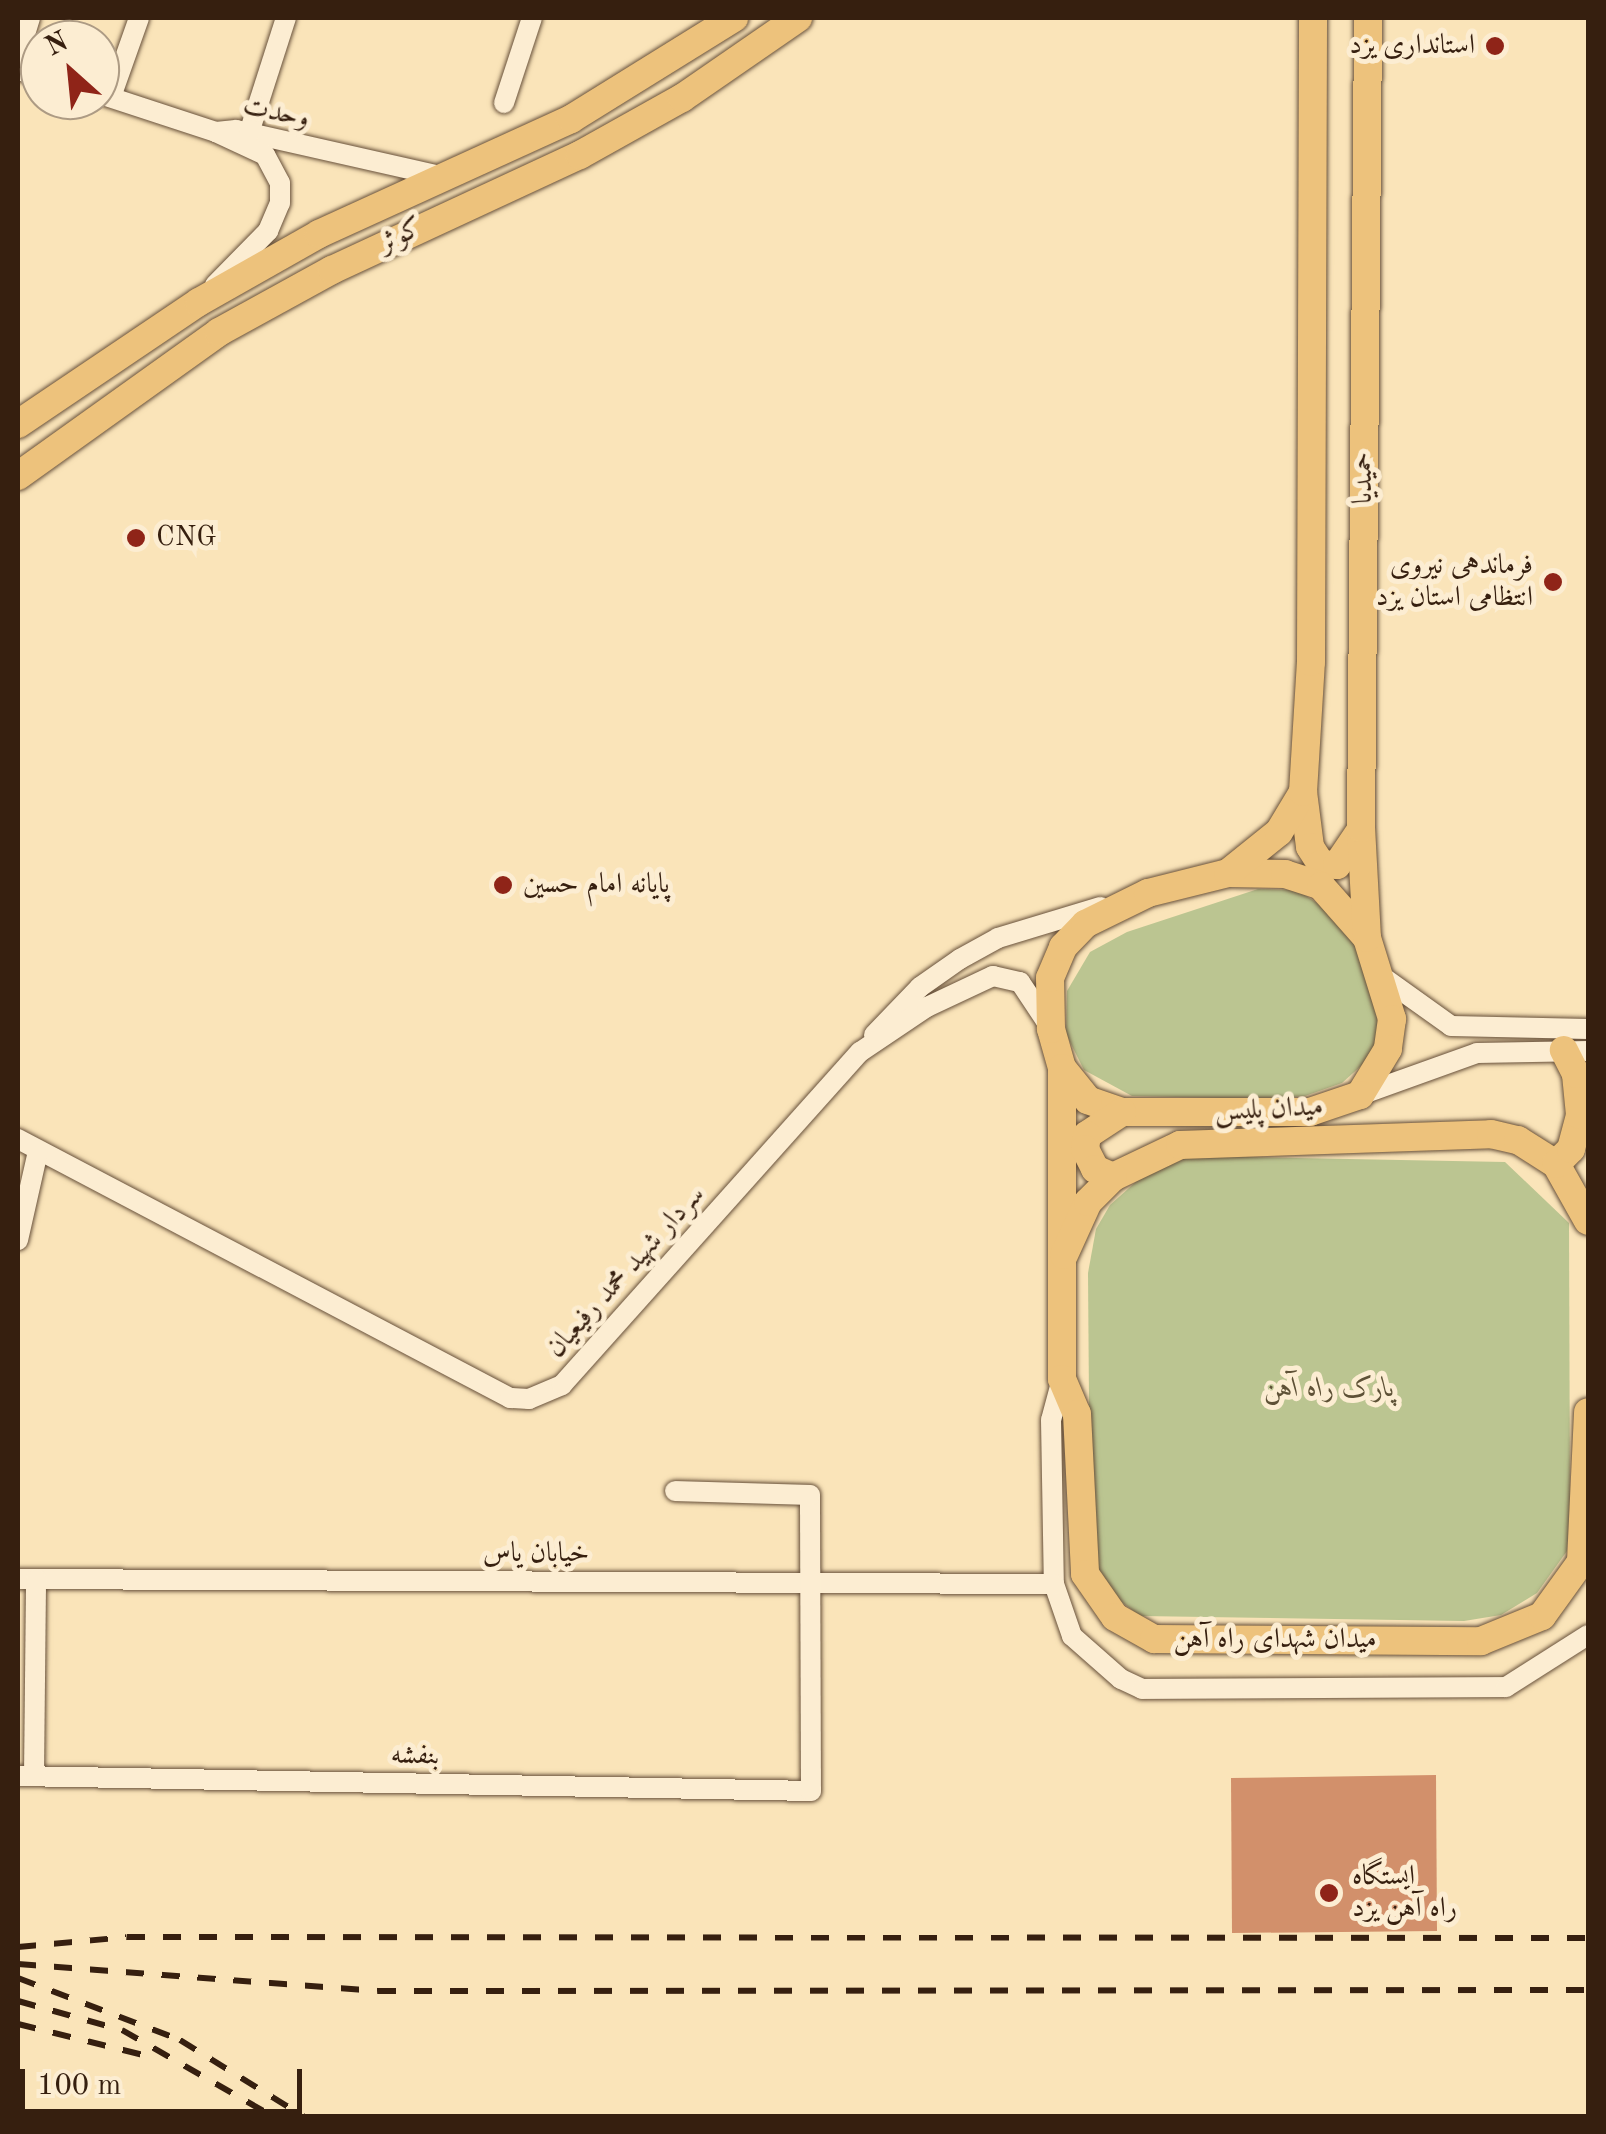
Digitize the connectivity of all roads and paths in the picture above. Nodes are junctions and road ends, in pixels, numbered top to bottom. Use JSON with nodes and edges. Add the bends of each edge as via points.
{"nodes":[{"id":1,"x":30,"y":18,"type":"edge"},
{"id":2,"x":139,"y":18,"type":"edge"},
{"id":3,"x":286,"y":18,"type":"edge"},
{"id":4,"x":532,"y":18,"type":"edge"},
{"id":5,"x":734,"y":18,"type":"edge"},
{"id":6,"x":798,"y":18,"type":"edge"},
{"id":7,"x":1312,"y":18,"type":"edge"},
{"id":8,"x":1368,"y":18,"type":"edge"},
{"id":9,"x":18,"y":57,"type":"edge"},
{"id":10,"x":120,"y":62,"type":"edge"},
{"id":11,"x":120,"y":101,"type":"edge"},
{"id":12,"x":504,"y":103,"type":"dead end"},
{"id":13,"x":216,"y":132,"type":"junction"},
{"id":14,"x":249,"y":133,"type":"junction"},
{"id":15,"x":445,"y":178,"type":"junction"},
{"id":16,"x":199,"y":302,"type":"junction"},
{"id":17,"x":18,"y":424,"type":"edge"},
{"id":18,"x":18,"y":476,"type":"edge"},
{"id":19,"x":1303,"y":792,"type":"junction"},
{"id":20,"x":1361,"y":828,"type":"junction"},
{"id":21,"x":1228,"y":873,"type":"junction"},
{"id":22,"x":1148,"y":893,"type":"junction"},
{"id":23,"x":1367,"y":938,"type":"junction"},
{"id":24,"x":1384,"y":978,"type":"junction"},
{"id":25,"x":1051,"y":1029,"type":"junction"},
{"id":26,"x":1588,"y":1029,"type":"edge"},
{"id":27,"x":1576,"y":1051,"type":"edge"},
{"id":28,"x":860,"y":1052,"type":"junction"},
{"id":29,"x":1062,"y":1068,"type":"junction"},
{"id":30,"x":1360,"y":1095,"type":"junction"},
{"id":31,"x":1122,"y":1112,"type":"junction"},
{"id":32,"x":18,"y":1139,"type":"edge"},
{"id":33,"x":38,"y":1152,"type":"junction"},
{"id":34,"x":1556,"y":1164,"type":"junction"},
{"id":35,"x":1113,"y":1177,"type":"junction"},
{"id":36,"x":1588,"y":1221,"type":"edge"},
{"id":37,"x":18,"y":1240,"type":"edge"},
{"id":38,"x":1058,"y":1268,"type":"junction"},
{"id":39,"x":1062,"y":1379,"type":"junction"},
{"id":40,"x":1588,"y":1412,"type":"edge"},
{"id":41,"x":675,"y":1491,"type":"dead end"},
{"id":42,"x":27,"y":1578,"type":"edge"},
{"id":43,"x":812,"y":1582,"type":"junction"},
{"id":44,"x":1054,"y":1584,"type":"junction"},
{"id":45,"x":1588,"y":1634,"type":"edge"},
{"id":46,"x":26,"y":1776,"type":"edge"}],
"edges":[{"from":1,"to":9,"type":"street"},
{"from":2,"to":10,"type":"street"},
{"from":3,"to":14,"type":"street"},
{"from":4,"to":12,"type":"street"},
{"from":5,"to":15,"type":"main road","name":"کوثر","via":[[570,119]]},
{"from":6,"to":18,"type":"main road","name":"کوثر","via":[[682,98],[580,155],[332,270],[220,332]]},
{"from":7,"to":19,"type":"main road","name":"حمیدیا","via":[[1311,662]]},
{"from":8,"to":20,"type":"main road","name":"حمیدیا"},
{"from":11,"to":13,"type":"street","name":"وحدت"},
{"from":13,"to":14,"type":"street","name":"وحدت"},
{"from":13,"to":16,"type":"street","via":[[265,155],[280,183],[280,204],[268,232]]},
{"from":14,"to":15,"type":"street","name":"وحدت"},
{"from":15,"to":16,"type":"main road","name":"کوثر","via":[[319,234]]},
{"from":16,"to":17,"type":"main road","name":"کوثر"},
{"from":19,"to":20,"type":"main road","via":[[1310,848],[1321,864],[1337,864]]},
{"from":19,"to":21,"type":"main road","name":"حمیدیا","via":[[1279,832]]},
{"from":20,"to":23,"type":"main road","name":"حمیدیا"},
{"from":21,"to":22,"type":"main road","name":"میدان پلیس"},
{"from":21,"to":23,"type":"main road","name":"میدان پلیس","via":[[1285,874],[1321,886]]},
{"from":22,"to":25,"type":"main road","name":"میدان پلیس","via":[[1085,924],[1063,947],[1050,978]]},
{"from":22,"to":28,"type":"street","via":[[998,938],[907,999]]},
{"from":23,"to":24,"type":"main road","name":"میدان پلیس"},
{"from":24,"to":26,"type":"street","via":[[1451,1026]]},
{"from":24,"to":30,"type":"main road","name":"میدان پلیس","via":[[1392,1019],[1388,1049]]},
{"from":25,"to":28,"type":"street","name":"سردار شهید محمد رفیعیان","via":[[1020,982],[992,976],[927,1007]]},
{"from":25,"to":29,"type":"main road","name":"میدان پلیس"},
{"from":27,"to":30,"type":"street","via":[[1476,1053]]},
{"from":27,"to":34,"type":"main road","via":[[1580,1116],[1571,1149]]},
{"from":28,"to":33,"type":"street","name":"سردار شهید محمد رفیعیان","via":[[562,1385],[530,1399],[510,1398]]},
{"from":29,"to":31,"type":"main road","name":"میدان پلیس","via":[[1088,1100]]},
{"from":29,"to":38,"type":"main road","name":"میدان شهدای راه آهن"},
{"from":30,"to":31,"type":"main road","name":"میدان پلیس","via":[[1310,1112]]},
{"from":31,"to":35,"type":"main road","via":[[1087,1134],[1085,1149],[1095,1169]]},
{"from":32,"to":33,"type":"street","name":"سردار شهید محمد رفیعیان"},
{"from":33,"to":37,"type":"street"},
{"from":34,"to":35,"type":"main road","via":[[1518,1140],[1491,1134],[1180,1145]]},
{"from":34,"to":36,"type":"main road"},
{"from":35,"to":38,"type":"main road","via":[[1088,1202]]},
{"from":38,"to":39,"type":"main road","name":"میدان شهدای راه آهن"},
{"from":39,"to":40,"type":"main road","name":"میدان شهدای راه آهن","via":[[1077,1414],[1085,1574],[1115,1617],[1154,1639],[1481,1641],[1542,1616],[1581,1562]]},
{"from":39,"to":44,"type":"street","via":[[1051,1420]]},
{"from":41,"to":43,"type":"street","via":[[810,1494]]},
{"from":42,"to":43,"type":"street","name":"خیابان یاس"},
{"from":42,"to":46,"type":"street"},
{"from":43,"to":44,"type":"street","name":"خیابان یاس"},
{"from":43,"to":46,"type":"street","name":"بنفشه","via":[[811,1791]]},
{"from":44,"to":45,"type":"street","via":[[1072,1636],[1094,1661],[1142,1688],[1506,1687]]}]}
